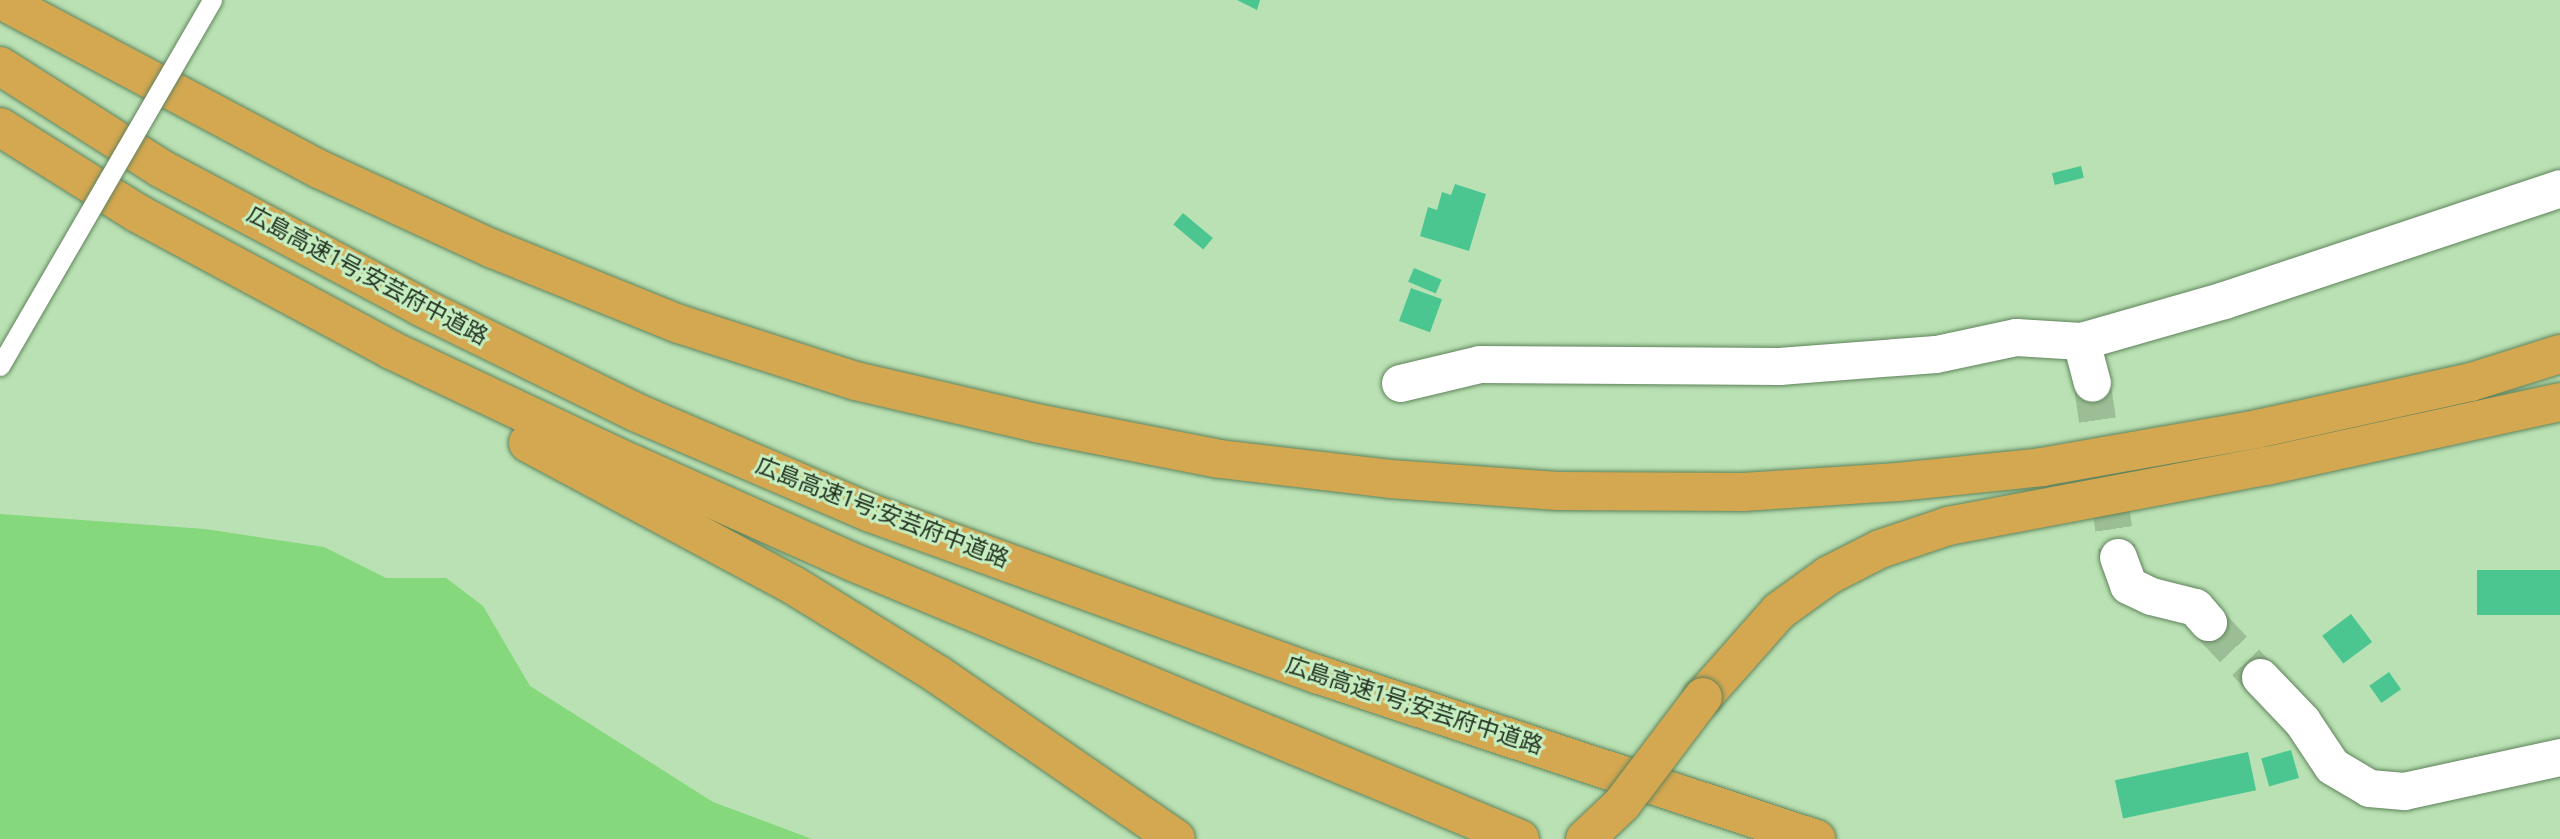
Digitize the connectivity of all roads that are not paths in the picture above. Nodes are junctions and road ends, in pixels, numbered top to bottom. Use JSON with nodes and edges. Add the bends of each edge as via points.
{"nodes":[{"id":1,"x":1,"y":0,"type":"edge"},
{"id":2,"x":212,"y":0,"type":"edge"},
{"id":3,"x":0,"y":66,"type":"edge"},
{"id":4,"x":0,"y":127,"type":"edge"},
{"id":5,"x":0,"y":145,"type":"edge"},
{"id":6,"x":2560,"y":188,"type":"edge"},
{"id":7,"x":2081,"y":341,"type":"junction"},
{"id":8,"x":2560,"y":354,"type":"edge"},
{"id":9,"x":0,"y":366,"type":"edge"},
{"id":10,"x":1400,"y":383,"type":"dead end"},
{"id":11,"x":2092,"y":383,"type":"tunnel mouth"},
{"id":12,"x":2560,"y":402,"type":"edge"},
{"id":13,"x":2118,"y":557,"type":"tunnel mouth"},
{"id":14,"x":2208,"y":622,"type":"tunnel mouth"},
{"id":15,"x":2260,"y":677,"type":"tunnel mouth"},
{"id":16,"x":2560,"y":757,"type":"edge"},
{"id":17,"x":1176,"y":839,"type":"edge"},
{"id":18,"x":1520,"y":839,"type":"edge"},
{"id":19,"x":1585,"y":839,"type":"edge"},
{"id":20,"x":1816,"y":839,"type":"edge"}],
"edges":[{"from":1,"to":8,"type":"highway","via":[[321,170],[493,249],[679,324],[856,381],[1036,424],[1220,459],[1390,479],[1558,491],[1743,492],[1898,482],[2042,467],[2258,429],[2471,382]]},
{"from":2,"to":9,"type":"lane","bridge":true},
{"from":3,"to":20,"type":"highway","name":"広島高速1号;安芸府中道路","via":[[160,168],[419,306],[635,412],[858,508],[1316,674]]},
{"from":4,"to":18,"type":"highway","via":[[137,213],[391,350],[611,454],[855,563]]},
{"from":5,"to":17,"type":"highway","via":[[37,173],[315,333],[793,585],[937,674]]},
{"from":6,"to":7,"type":"street","via":[[2224,300]]},
{"from":7,"to":10,"type":"street","via":[[2016,337],[1937,354],[1779,366],[1480,364]]},
{"from":7,"to":11,"type":"street"},
{"from":12,"to":19,"type":"highway","bridge":true,"via":[[2267,466],[1948,526],[1880,549],[1829,575],[1779,611],[1703,697],[1622,804]]},
{"from":13,"to":14,"type":"street","via":[[2128,585],[2194,607]]},
{"from":15,"to":16,"type":"street","via":[[2302,721],[2332,766],[2368,788],[2404,791]]}]}
